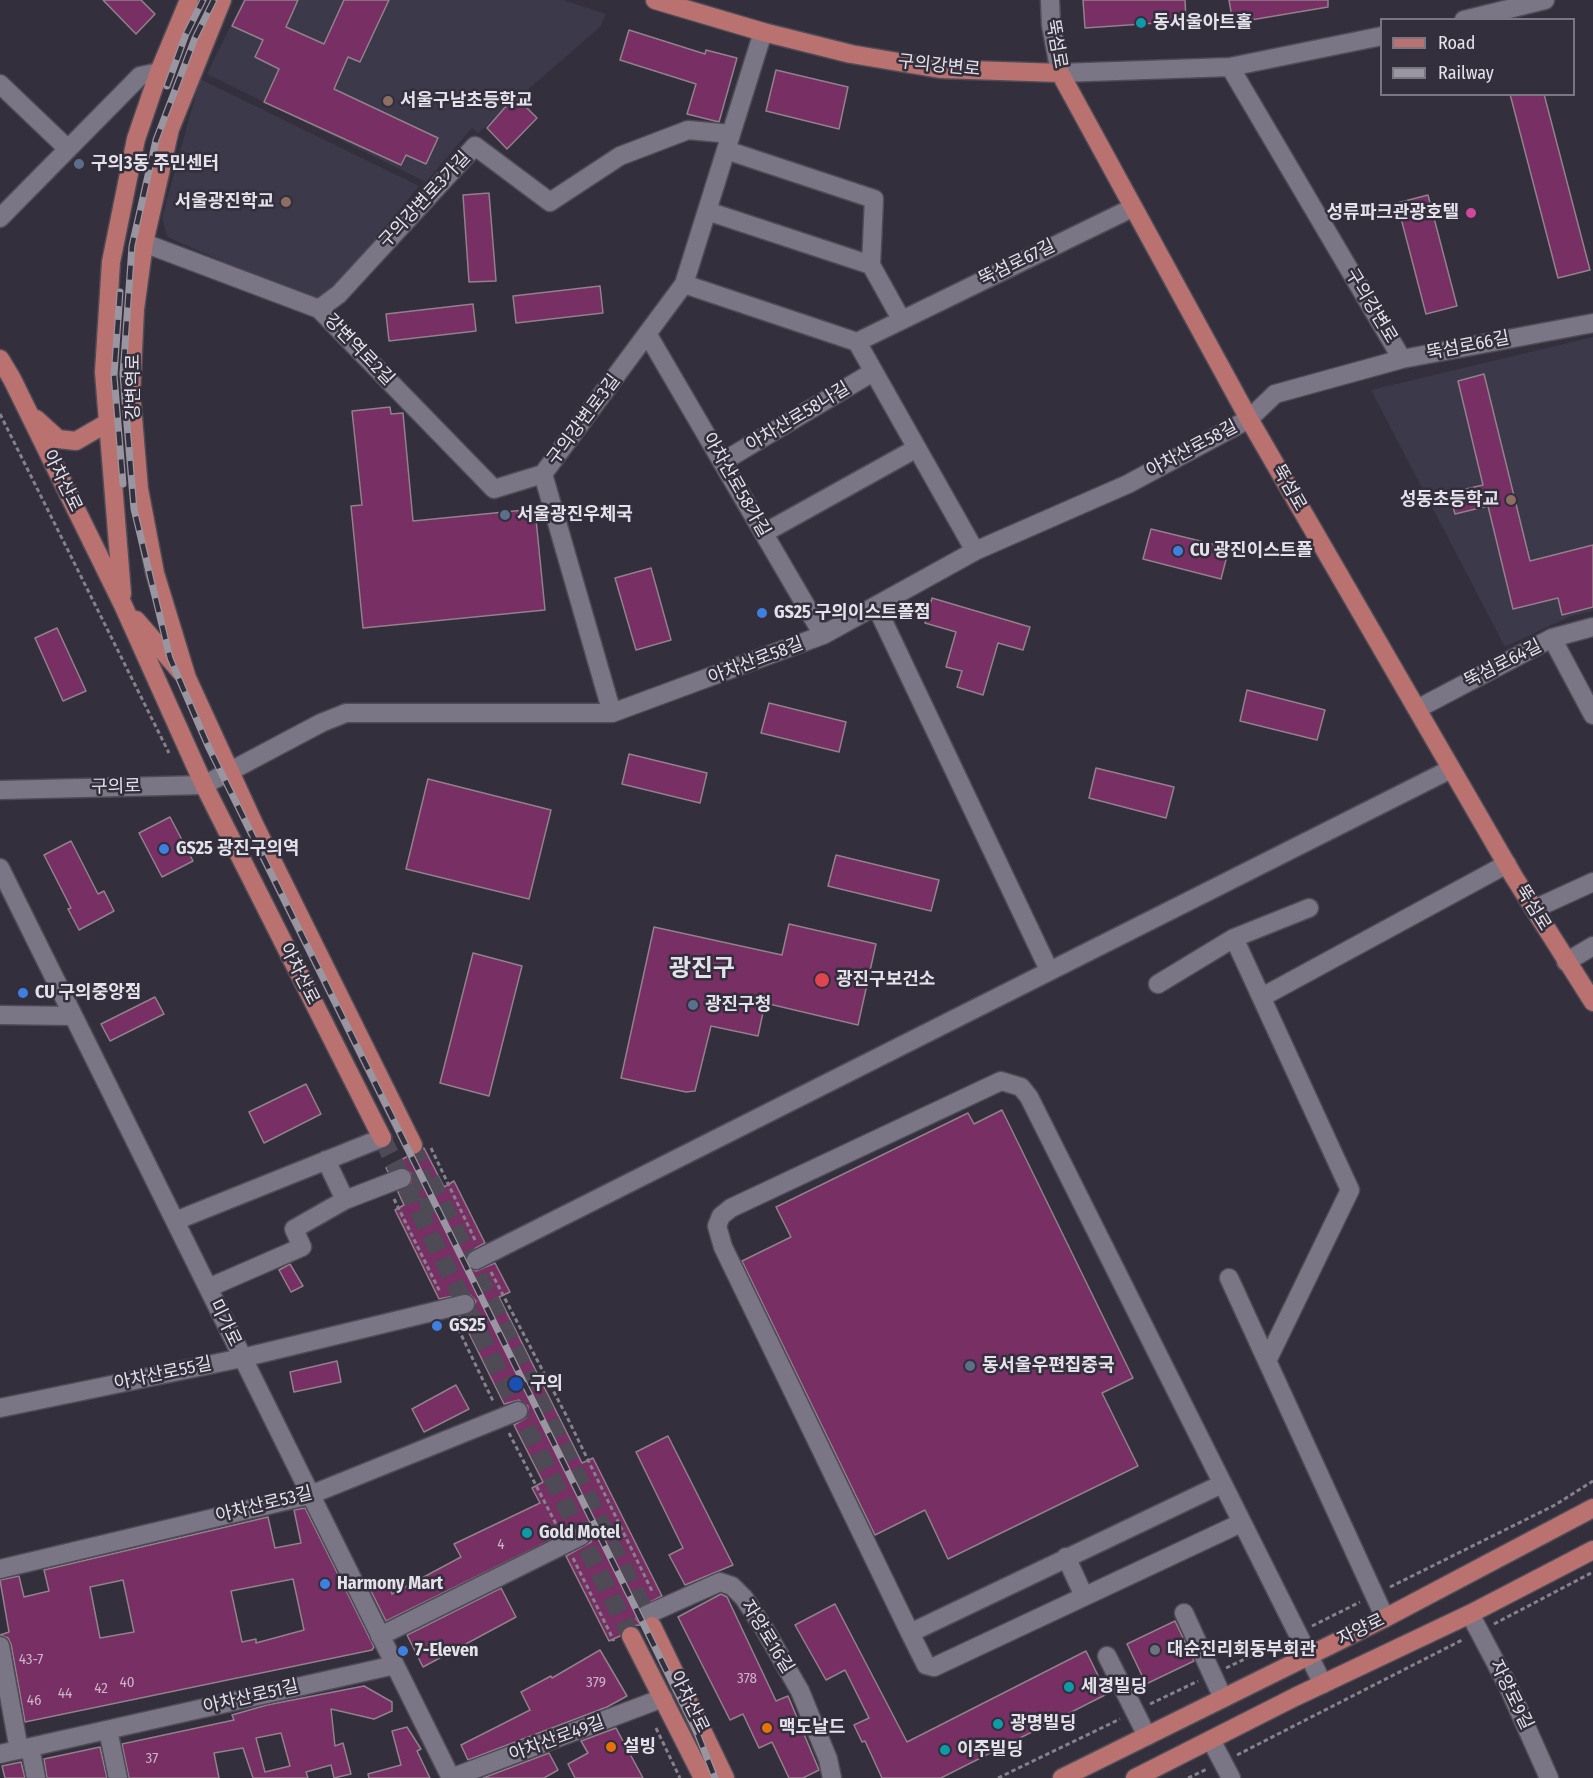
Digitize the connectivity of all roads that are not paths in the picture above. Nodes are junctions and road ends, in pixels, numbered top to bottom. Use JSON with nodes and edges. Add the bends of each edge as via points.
{"nodes":[{"id":1,"x":189,"y":0,"type":"edge"},
{"id":2,"x":222,"y":0,"type":"edge"},
{"id":3,"x":655,"y":0,"type":"edge"},
{"id":4,"x":1050,"y":0,"type":"edge"},
{"id":5,"x":1545,"y":0,"type":"edge"},
{"id":6,"x":1472,"y":18,"type":"edge"},
{"id":7,"x":764,"y":32,"type":"junction"},
{"id":8,"x":1380,"y":36,"type":"edge"},
{"id":9,"x":1230,"y":68,"type":"junction"},
{"id":10,"x":159,"y":72,"type":"junction"},
{"id":11,"x":1059,"y":73,"type":"junction"},
{"id":12,"x":0,"y":84,"type":"edge"},
{"id":13,"x":729,"y":142,"type":"junction"},
{"id":14,"x":68,"y":149,"type":"junction"},
{"id":15,"x":1132,"y":208,"type":"junction"},
{"id":16,"x":707,"y":211,"type":"junction"},
{"id":17,"x":0,"y":218,"type":"edge"},
{"id":18,"x":144,"y":243,"type":"junction"},
{"id":19,"x":872,"y":265,"type":"junction"},
{"id":20,"x":684,"y":284,"type":"junction"},
{"id":21,"x":319,"y":309,"type":"junction"},
{"id":22,"x":901,"y":319,"type":"junction"},
{"id":23,"x":1593,"y":322,"type":"edge"},
{"id":24,"x":648,"y":335,"type":"junction"},
{"id":25,"x":857,"y":342,"type":"junction"},
{"id":26,"x":0,"y":358,"type":"edge"},
{"id":27,"x":1402,"y":359,"type":"junction"},
{"id":28,"x":873,"y":372,"type":"junction"},
{"id":29,"x":6,"y":382,"type":"edge"},
{"id":30,"x":28,"y":412,"type":"junction"},
{"id":31,"x":1249,"y":419,"type":"junction"},
{"id":32,"x":107,"y":423,"type":"junction"},
{"id":33,"x":917,"y":448,"type":"junction"},
{"id":34,"x":722,"y":462,"type":"junction"},
{"id":35,"x":543,"y":474,"type":"junction"},
{"id":36,"x":764,"y":533,"type":"junction"},
{"id":37,"x":975,"y":551,"type":"junction"},
{"id":38,"x":123,"y":605,"type":"junction"},
{"id":39,"x":876,"y":606,"type":"junction"},
{"id":40,"x":1593,"y":627,"type":"edge"},
{"id":41,"x":824,"y":635,"type":"junction"},
{"id":42,"x":1552,"y":638,"type":"junction"},
{"id":43,"x":187,"y":678,"type":"junction"},
{"id":44,"x":1417,"y":709,"type":"junction"},
{"id":45,"x":612,"y":713,"type":"junction"},
{"id":46,"x":1593,"y":715,"type":"edge"},
{"id":47,"x":1451,"y":769,"type":"junction"},
{"id":48,"x":229,"y":771,"type":"junction"},
{"id":49,"x":204,"y":785,"type":"junction"},
{"id":50,"x":0,"y":790,"type":"edge"},
{"id":51,"x":1507,"y":864,"type":"junction"},
{"id":52,"x":0,"y":868,"type":"edge"},
{"id":53,"x":1593,"y":882,"type":"edge"},
{"id":54,"x":1309,"y":908,"type":"dead end"},
{"id":55,"x":1534,"y":909,"type":"junction"},
{"id":56,"x":1233,"y":938,"type":"junction"},
{"id":57,"x":1593,"y":946,"type":"edge"},
{"id":58,"x":1566,"y":962,"type":"junction"},
{"id":59,"x":1049,"y":970,"type":"junction"},
{"id":60,"x":1158,"y":984,"type":"dead end"},
{"id":61,"x":1262,"y":997,"type":"junction"},
{"id":62,"x":1593,"y":1002,"type":"edge"},
{"id":63,"x":0,"y":1015,"type":"edge"},
{"id":64,"x":73,"y":1016,"type":"junction"},
{"id":65,"x":391,"y":1102,"type":"junction"},
{"id":66,"x":370,"y":1114,"type":"junction"},
{"id":67,"x":382,"y":1138,"type":"joint"},
{"id":68,"x":413,"y":1145,"type":"tunnel mouth"},
{"id":69,"x":326,"y":1160,"type":"junction"},
{"id":70,"x":402,"y":1178,"type":"dead end"},
{"id":71,"x":345,"y":1200,"type":"junction"},
{"id":72,"x":175,"y":1221,"type":"junction"},
{"id":73,"x":476,"y":1260,"type":"dead end"},
{"id":74,"x":1230,"y":1278,"type":"dead end"},
{"id":75,"x":208,"y":1288,"type":"junction"},
{"id":76,"x":465,"y":1304,"type":"dead end"},
{"id":77,"x":242,"y":1358,"type":"junction"},
{"id":78,"x":1268,"y":1361,"type":"junction"},
{"id":79,"x":0,"y":1408,"type":"edge"},
{"id":80,"x":519,"y":1411,"type":"dead end"},
{"id":81,"x":1222,"y":1484,"type":"junction"},
{"id":82,"x":310,"y":1495,"type":"junction"},
{"id":83,"x":1593,"y":1509,"type":"edge"},
{"id":84,"x":1241,"y":1523,"type":"junction"},
{"id":85,"x":581,"y":1536,"type":"dead end"},
{"id":86,"x":1593,"y":1550,"type":"edge"},
{"id":87,"x":1066,"y":1557,"type":"junction"},
{"id":88,"x":0,"y":1569,"type":"edge"},
{"id":89,"x":1084,"y":1596,"type":"junction"},
{"id":90,"x":1184,"y":1613,"type":"dead end"},
{"id":91,"x":1470,"y":1614,"type":"junction"},
{"id":92,"x":1385,"y":1618,"type":"junction"},
{"id":93,"x":649,"y":1621,"type":"joint"},
{"id":94,"x":910,"y":1633,"type":"junction"},
{"id":95,"x":380,"y":1636,"type":"junction"},
{"id":96,"x":631,"y":1636,"type":"tunnel mouth"},
{"id":97,"x":0,"y":1646,"type":"edge"},
{"id":98,"x":1308,"y":1655,"type":"junction"},
{"id":99,"x":1107,"y":1656,"type":"dead end"},
{"id":100,"x":395,"y":1665,"type":"junction"},
{"id":101,"x":1323,"y":1684,"type":"junction"},
{"id":102,"x":663,"y":1698,"type":"junction"},
{"id":103,"x":1223,"y":1698,"type":"junction"},
{"id":104,"x":108,"y":1730,"type":"junction"},
{"id":105,"x":1147,"y":1736,"type":"junction"},
{"id":106,"x":1211,"y":1740,"type":"junction"},
{"id":107,"x":25,"y":1749,"type":"junction"},
{"id":108,"x":0,"y":1754,"type":"edge"},
{"id":109,"x":1226,"y":1770,"type":"edge"},
{"id":110,"x":36,"y":1778,"type":"edge"},
{"id":111,"x":117,"y":1778,"type":"edge"},
{"id":112,"x":451,"y":1778,"type":"edge"},
{"id":113,"x":703,"y":1778,"type":"edge"},
{"id":114,"x":725,"y":1778,"type":"edge"},
{"id":115,"x":832,"y":1778,"type":"edge"},
{"id":116,"x":1062,"y":1778,"type":"edge"},
{"id":117,"x":1135,"y":1778,"type":"edge"},
{"id":118,"x":1549,"y":1778,"type":"edge"}],
"edges":[{"from":1,"to":10,"type":"main road","name":"강변역로"},
{"from":2,"to":18,"type":"main road","name":"강변역로","via":[[170,129]]},
{"from":3,"to":7,"type":"main road","name":"구의강변로"},
{"from":4,"to":11,"type":"street","name":"뚝섬로"},
{"from":5,"to":6,"type":"street"},
{"from":7,"to":11,"type":"main road","name":"구의강변로","via":[[851,54],[940,69]]},
{"from":7,"to":13,"type":"street","name":"구의강변로3길"},
{"from":8,"to":9,"type":"street","name":"구의강변로"},
{"from":9,"to":11,"type":"street","name":"구의강변로"},
{"from":9,"to":27,"type":"street","name":"구의강변로"},
{"from":10,"to":14,"type":"street","via":[[140,76]]},
{"from":10,"to":32,"type":"main road","name":"강변역로","via":[[136,139],[111,262],[104,372]]},
{"from":11,"to":15,"type":"main road","name":"뚝섬로"},
{"from":12,"to":14,"type":"street"},
{"from":13,"to":16,"type":"street","name":"구의강변로3길"},
{"from":13,"to":19,"type":"street","via":[[873,199]]},
{"from":13,"to":21,"type":"street","name":"구의강변로3가길","via":[[688,130],[620,156],[550,202],[475,146],[339,294]]},
{"from":14,"to":17,"type":"street"},
{"from":15,"to":22,"type":"street","name":"뚝섬로67길"},
{"from":15,"to":31,"type":"main road","name":"뚝섬로"},
{"from":16,"to":19,"type":"street"},
{"from":16,"to":20,"type":"street","name":"구의강변로3길"},
{"from":18,"to":21,"type":"street","name":"강변역로2길"},
{"from":18,"to":43,"type":"main road","name":"강변역로","via":[[135,309],[131,393],[139,489],[155,573]]},
{"from":19,"to":22,"type":"street"},
{"from":20,"to":24,"type":"street","name":"구의강변로3길"},
{"from":20,"to":25,"type":"street"},
{"from":21,"to":35,"type":"street","name":"강변역로2길","via":[[494,489]]},
{"from":22,"to":25,"type":"street","name":"뚝섬로67길"},
{"from":23,"to":27,"type":"street","name":"뚝섬로66길"},
{"from":24,"to":34,"type":"street","name":"아차산로58가길"},
{"from":24,"to":35,"type":"street","name":"구의강변로3길"},
{"from":25,"to":28,"type":"street"},
{"from":26,"to":29,"type":"main road","name":"아차산로"},
{"from":27,"to":31,"type":"street","name":"뚝섬로66길","via":[[1275,394]]},
{"from":28,"to":33,"type":"street"},
{"from":28,"to":34,"type":"street","name":"아차산로58나길"},
{"from":29,"to":30,"type":"main road","name":"아차산로"},
{"from":30,"to":32,"type":"main road","via":[[58,439],[75,441]]},
{"from":30,"to":38,"type":"main road","name":"아차산로"},
{"from":31,"to":37,"type":"street","name":"아차산로58길","via":[[1128,484]]},
{"from":31,"to":44,"type":"main road","name":"뚝섬로"},
{"from":32,"to":38,"type":"main road","name":"강변역로"},
{"from":33,"to":36,"type":"street"},
{"from":33,"to":37,"type":"street"},
{"from":34,"to":36,"type":"street","name":"아차산로58가길"},
{"from":35,"to":45,"type":"street","name":"구의강변로3길"},
{"from":36,"to":41,"type":"street","name":"아차산로58가길"},
{"from":37,"to":39,"type":"street","name":"아차산로58길"},
{"from":38,"to":43,"type":"main road","name":"아차산로"},
{"from":38,"to":49,"type":"main road","name":"아차산로"},
{"from":39,"to":41,"type":"street","name":"아차산로58길"},
{"from":39,"to":59,"type":"street"},
{"from":40,"to":42,"type":"street","name":"뚝섬로64길"},
{"from":41,"to":45,"type":"street","name":"아차산로58길"},
{"from":42,"to":44,"type":"street","name":"뚝섬로64길"},
{"from":42,"to":46,"type":"street"},
{"from":43,"to":48,"type":"main road","name":"강변역로"},
{"from":44,"to":47,"type":"main road","name":"뚝섬로"},
{"from":45,"to":48,"type":"street","name":"아차산로58길","via":[[346,713]]},
{"from":47,"to":51,"type":"main road","name":"뚝섬로"},
{"from":47,"to":59,"type":"street"},
{"from":48,"to":49,"type":"street","name":"구의로"},
{"from":48,"to":65,"type":"main road","name":"아차산로"},
{"from":49,"to":50,"type":"street","name":"구의로"},
{"from":49,"to":66,"type":"main road","name":"아차산로"},
{"from":51,"to":55,"type":"main road","name":"뚝섬로"},
{"from":51,"to":61,"type":"street"},
{"from":52,"to":64,"type":"street","name":"미가로"},
{"from":53,"to":55,"type":"street"},
{"from":54,"to":56,"type":"street"},
{"from":55,"to":58,"type":"main road","name":"뚝섬로"},
{"from":56,"to":60,"type":"street"},
{"from":56,"to":61,"type":"street"},
{"from":57,"to":58,"type":"street"},
{"from":58,"to":62,"type":"main road","name":"뚝섬로"},
{"from":59,"to":73,"type":"street"},
{"from":61,"to":78,"type":"street","via":[[1350,1190]]},
{"from":63,"to":64,"type":"street"},
{"from":64,"to":72,"type":"street","name":"미가로"},
{"from":65,"to":66,"type":"main road"},
{"from":65,"to":68,"type":"main road","name":"아차산로"},
{"from":66,"to":67,"type":"main road","name":"아차산로"},
{"from":67,"to":69,"type":"street","name":"아차산로"},
{"from":69,"to":71,"type":"street"},
{"from":69,"to":72,"type":"street","name":"아차산로"},
{"from":70,"to":71,"type":"street"},
{"from":71,"to":75,"type":"street","via":[[294,1229],[302,1248]]},
{"from":72,"to":75,"type":"street","name":"미가로"},
{"from":74,"to":78,"type":"street"},
{"from":75,"to":77,"type":"street","name":"미가로"},
{"from":76,"to":77,"type":"street","name":"아차산로55길"},
{"from":77,"to":79,"type":"street","name":"아차산로55길"},
{"from":77,"to":82,"type":"street","name":"미가로"},
{"from":78,"to":92,"type":"street"},
{"from":80,"to":82,"type":"street","name":"아차산로53길"},
{"from":81,"to":84,"type":"street"},
{"from":81,"to":87,"type":"street"},
{"from":81,"to":94,"type":"street","via":[[1029,1097],[1011,1082],[1001,1081],[978,1090],[731,1208],[717,1226],[723,1247]]},
{"from":82,"to":88,"type":"street","name":"아차산로53길"},
{"from":82,"to":95,"type":"street","name":"미가로"},
{"from":83,"to":92,"type":"main road","name":"자양로"},
{"from":84,"to":89,"type":"street"},
{"from":84,"to":98,"type":"street"},
{"from":85,"to":95,"type":"street"},
{"from":86,"to":91,"type":"main road","name":"자양로"},
{"from":87,"to":89,"type":"street"},
{"from":87,"to":94,"type":"street"},
{"from":89,"to":94,"type":"street","via":[[934,1667],[926,1665]]},
{"from":90,"to":103,"type":"street"},
{"from":91,"to":101,"type":"main road","name":"자양로"},
{"from":91,"to":118,"type":"street","name":"자양로9길"},
{"from":92,"to":98,"type":"main road","name":"자양로"},
{"from":93,"to":114,"type":"main road","name":"아차산로"},
{"from":93,"to":115,"type":"street","name":"자양로16길","via":[[720,1582],[732,1586],[765,1630],[800,1691]]},
{"from":95,"to":100,"type":"street","name":"미가로"},
{"from":96,"to":102,"type":"main road","name":"아차산로"},
{"from":97,"to":107,"type":"street"},
{"from":98,"to":101,"type":"street"},
{"from":98,"to":103,"type":"main road","name":"자양로"},
{"from":99,"to":105,"type":"street"},
{"from":100,"to":104,"type":"street","name":"아차산로51길"},
{"from":100,"to":112,"type":"street","name":"미가로"},
{"from":101,"to":106,"type":"main road","name":"자양로"},
{"from":102,"to":112,"type":"street","name":"아차산로49길"},
{"from":102,"to":113,"type":"main road","name":"아차산로"},
{"from":103,"to":105,"type":"main road","name":"자양로"},
{"from":104,"to":107,"type":"street","name":"아차산로51길"},
{"from":104,"to":111,"type":"street"},
{"from":105,"to":116,"type":"main road","name":"자양로"},
{"from":106,"to":109,"type":"street"},
{"from":106,"to":117,"type":"main road","name":"자양로"},
{"from":107,"to":108,"type":"street","name":"아차산로51길"},
{"from":107,"to":110,"type":"street"}]}
